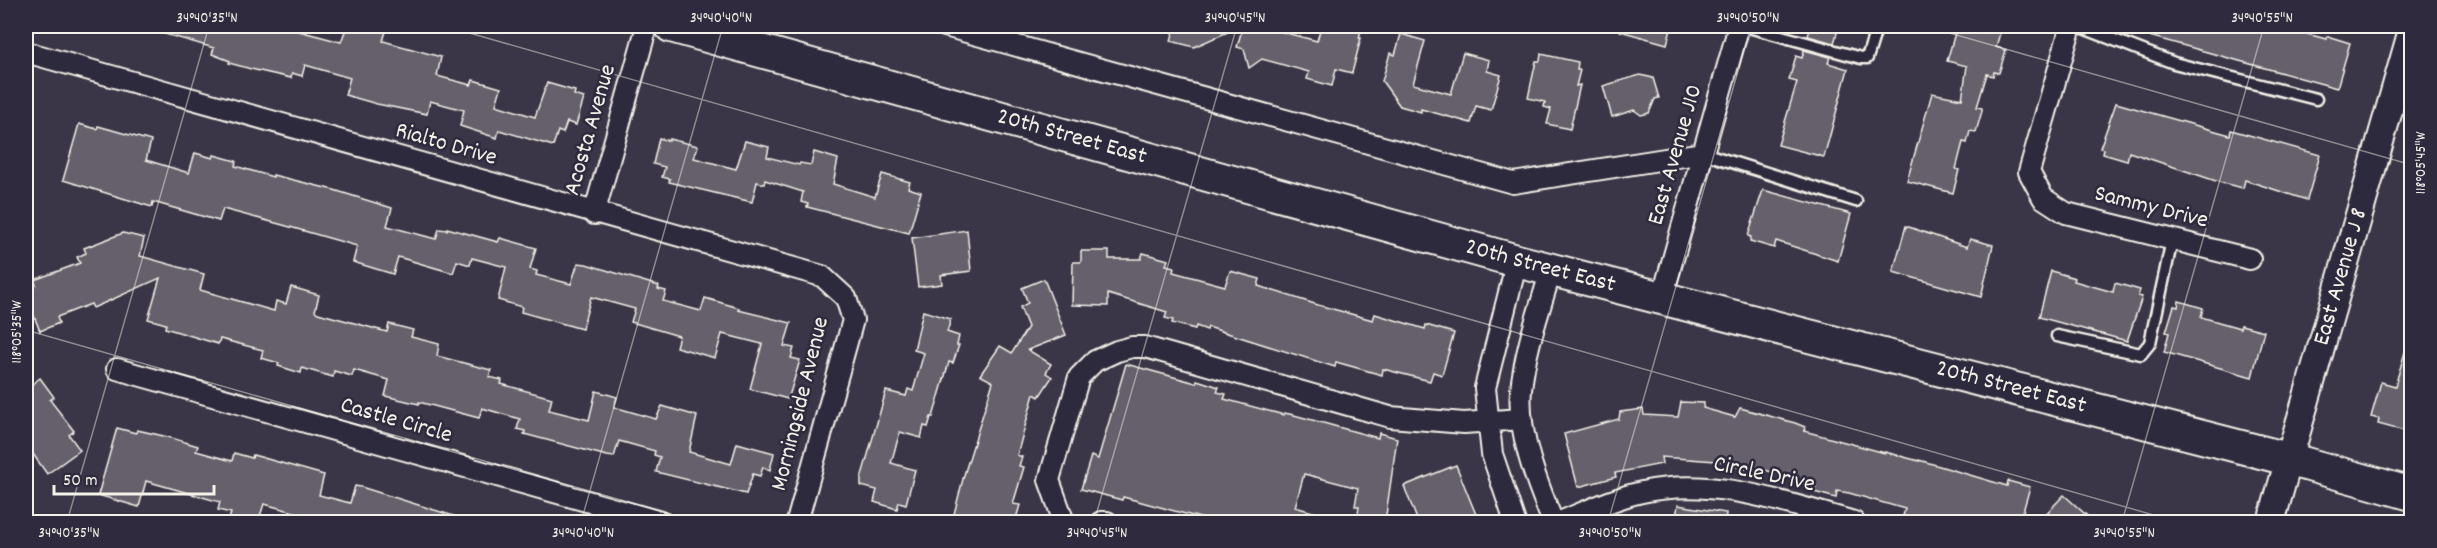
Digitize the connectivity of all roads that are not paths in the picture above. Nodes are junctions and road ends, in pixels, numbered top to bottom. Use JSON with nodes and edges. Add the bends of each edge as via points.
{"nodes":[{"id":1,"x":647,"y":26,"type":"edge"},
{"id":2,"x":671,"y":26,"type":"edge"},
{"id":3,"x":945,"y":26,"type":"edge"},
{"id":4,"x":1739,"y":26,"type":"edge"},
{"id":5,"x":1745,"y":26,"type":"edge"},
{"id":6,"x":1877,"y":26,"type":"edge"},
{"id":7,"x":2071,"y":26,"type":"edge"},
{"id":8,"x":2078,"y":26,"type":"edge"},
{"id":9,"x":2412,"y":30,"type":"edge"},
{"id":10,"x":26,"y":52,"type":"edge"},
{"id":11,"x":2316,"y":99,"type":"dead end"},
{"id":12,"x":1703,"y":153,"type":"junction"},
{"id":13,"x":1856,"y":201,"type":"dead end"},
{"id":14,"x":594,"y":214,"type":"junction"},
{"id":15,"x":2172,"y":240,"type":"junction"},
{"id":16,"x":2250,"y":259,"type":"dead end"},
{"id":17,"x":1517,"y":261,"type":"junction"},
{"id":18,"x":1551,"y":270,"type":"junction"},
{"id":19,"x":846,"y":298,"type":"joint"},
{"id":20,"x":1662,"y":298,"type":"junction"},
{"id":21,"x":2057,"y":336,"type":"dead end"},
{"id":22,"x":117,"y":369,"type":"dead end"},
{"id":23,"x":1522,"y":419,"type":"junction"},
{"id":24,"x":1487,"y":422,"type":"junction"},
{"id":25,"x":2288,"y":459,"type":"junction"},
{"id":26,"x":2412,"y":494,"type":"edge"},
{"id":27,"x":661,"y":522,"type":"edge"},
{"id":28,"x":797,"y":522,"type":"edge"},
{"id":29,"x":1064,"y":522,"type":"edge"},
{"id":30,"x":1101,"y":522,"type":"edge"},
{"id":31,"x":1107,"y":522,"type":"edge"},
{"id":32,"x":1515,"y":522,"type":"edge"},
{"id":33,"x":1553,"y":522,"type":"edge"},
{"id":34,"x":1560,"y":522,"type":"edge"},
{"id":35,"x":1854,"y":522,"type":"edge"},
{"id":36,"x":2271,"y":522,"type":"edge"}],
"edges":[{"from":1,"to":14,"type":"street","name":"Acosta Avenue"},
{"from":2,"to":17,"type":"main road","name":"20th Street East"},
{"from":3,"to":12,"type":"street","via":[[1513,183]]},
{"from":4,"to":12,"type":"street","name":"East Avenue J10"},
{"from":5,"to":6,"type":"lane","via":[[1861,58],[1867,58]]},
{"from":7,"to":15,"type":"street","name":"Sammy Drive","via":[[2029,172],[2043,198],[2066,213]]},
{"from":8,"to":11,"type":"lane","via":[[2174,63]]},
{"from":9,"to":25,"type":"street","name":"East Avenue J 8"},
{"from":10,"to":14,"type":"street","name":"Rialto Drive"},
{"from":12,"to":13,"type":"lane"},
{"from":12,"to":20,"type":"street","name":"East Avenue J10"},
{"from":14,"to":19,"type":"street","name":"Rialto Drive","via":[[822,276]]},
{"from":15,"to":16,"type":"street","name":"Sammy Drive"},
{"from":15,"to":21,"type":"lane","via":[[2150,343],[2141,354]]},
{"from":17,"to":18,"type":"main road","name":"20th Street East"},
{"from":17,"to":24,"type":"street","via":[[1485,388]]},
{"from":18,"to":20,"type":"main road","name":"20th Street East"},
{"from":18,"to":23,"type":"street","via":[[1521,391]]},
{"from":19,"to":28,"type":"street","name":"Morningside Avenue","via":[[853,321]]},
{"from":20,"to":25,"type":"main road","name":"20th Street East"},
{"from":22,"to":27,"type":"street","name":"Castle Circle"},
{"from":23,"to":24,"type":"street"},
{"from":23,"to":33,"type":"street","via":[[1533,472]]},
{"from":24,"to":29,"type":"street","via":[[1390,417],[1145,347],[1132,347],[1095,361],[1079,377],[1049,480]]},
{"from":24,"to":32,"type":"street","via":[[1492,454]]},
{"from":25,"to":26,"type":"main road","name":"20th Street East"},
{"from":25,"to":36,"type":"street","name":"East Avenue J 8"},
{"from":30,"to":31,"type":"street"},
{"from":34,"to":35,"type":"street","name":"Circle Drive","via":[[1642,492],[1708,486]]}]}
